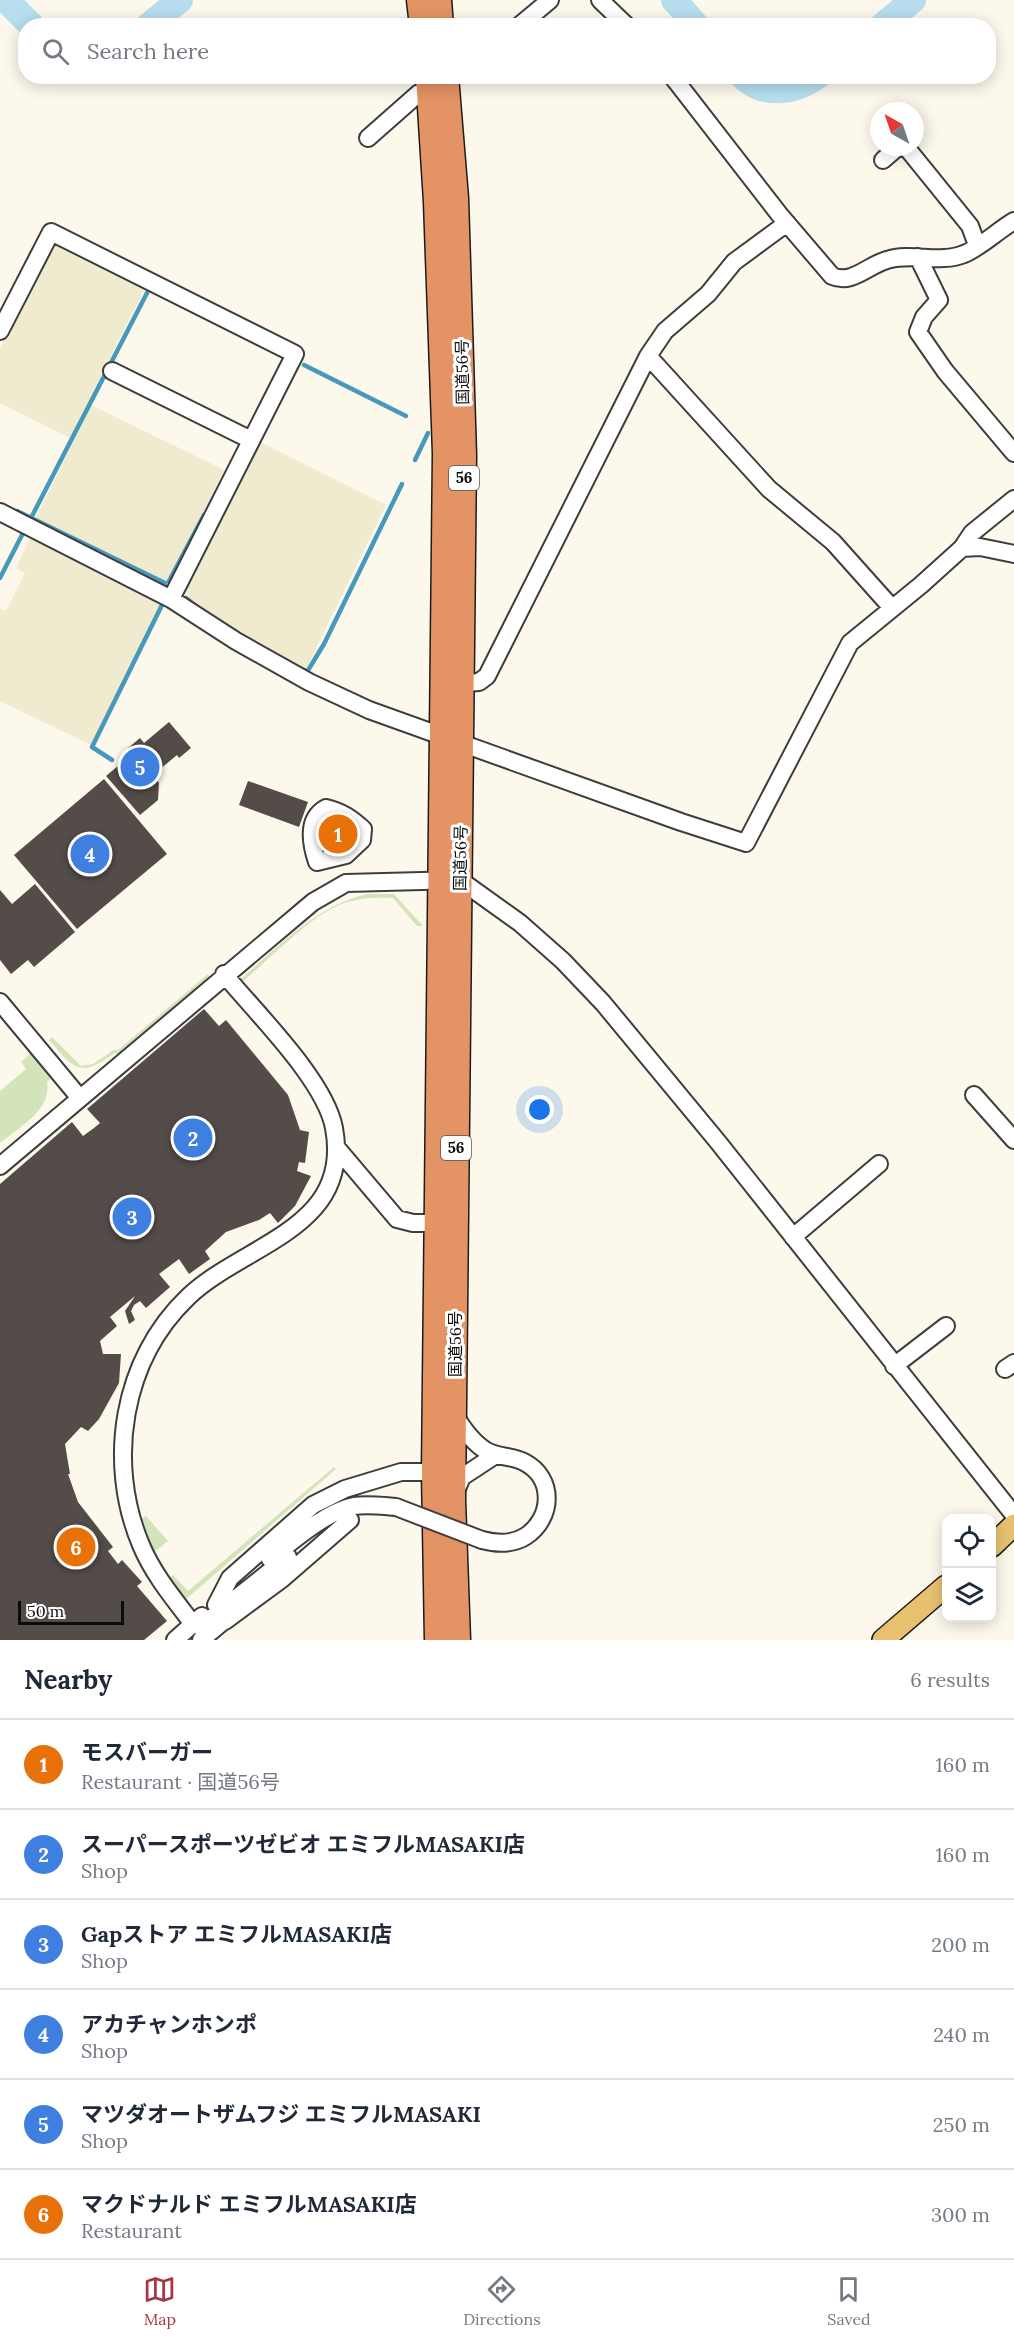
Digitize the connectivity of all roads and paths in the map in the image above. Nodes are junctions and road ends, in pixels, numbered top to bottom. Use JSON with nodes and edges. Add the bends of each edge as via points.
{"nodes":[{"id":1,"x":419,"y":0,"type":"edge"},
{"id":2,"x":439,"y":0,"type":"edge"},
{"id":3,"x":550,"y":0,"type":"edge"},
{"id":4,"x":600,"y":0,"type":"edge"},
{"id":5,"x":421,"y":18,"type":"edge"},
{"id":6,"x":440,"y":18,"type":"edge"},
{"id":7,"x":529,"y":18,"type":"edge"},
{"id":8,"x":619,"y":18,"type":"edge"},
{"id":9,"x":432,"y":84,"type":"edge"},
{"id":10,"x":435,"y":84,"type":"edge"},
{"id":11,"x":678,"y":84,"type":"edge"},
{"id":12,"x":368,"y":138,"type":"dead end"},
{"id":13,"x":883,"y":160,"type":"dead end"},
{"id":14,"x":1014,"y":221,"type":"edge"},
{"id":15,"x":787,"y":223,"type":"junction"},
{"id":16,"x":977,"y":245,"type":"junction"},
{"id":17,"x":918,"y":257,"type":"junction"},
{"id":18,"x":0,"y":331,"type":"edge"},
{"id":19,"x":648,"y":356,"type":"junction"},
{"id":20,"x":112,"y":371,"type":"dead end"},
{"id":21,"x":251,"y":440,"type":"junction"},
{"id":22,"x":1014,"y":453,"type":"edge"},
{"id":23,"x":1014,"y":499,"type":"edge"},
{"id":24,"x":0,"y":512,"type":"edge"},
{"id":25,"x":962,"y":549,"type":"junction"},
{"id":26,"x":1014,"y":554,"type":"edge"},
{"id":27,"x":171,"y":599,"type":"junction"},
{"id":28,"x":892,"y":608,"type":"junction"},
{"id":29,"x":453,"y":684,"type":"junction"},
{"id":30,"x":452,"y":741,"type":"junction"},
{"id":31,"x":450,"y":880,"type":"junction"},
{"id":32,"x":224,"y":974,"type":"junction"},
{"id":33,"x":0,"y":1002,"type":"edge"},
{"id":34,"x":974,"y":1095,"type":"dead end"},
{"id":35,"x":80,"y":1097,"type":"junction"},
{"id":36,"x":1014,"y":1140,"type":"edge"},
{"id":37,"x":336,"y":1147,"type":"junction"},
{"id":38,"x":879,"y":1164,"type":"dead end"},
{"id":39,"x":0,"y":1166,"type":"edge"},
{"id":40,"x":436,"y":1223,"type":"junction"},
{"id":41,"x":793,"y":1238,"type":"junction"},
{"id":42,"x":946,"y":1326,"type":"dead end"},
{"id":43,"x":894,"y":1366,"type":"junction"},
{"id":44,"x":455,"y":1416,"type":"junction"},
{"id":45,"x":494,"y":1456,"type":"junction"},
{"id":46,"x":434,"y":1472,"type":"junction"},
{"id":47,"x":453,"y":1500,"type":"junction"},
{"id":48,"x":1014,"y":1515,"type":"edge"},
{"id":49,"x":350,"y":1521,"type":"dead end"},
{"id":50,"x":1014,"y":1525,"type":"edge"},
{"id":51,"x":310,"y":1530,"type":"junction"},
{"id":52,"x":996,"y":1542,"type":"edge"},
{"id":53,"x":288,"y":1557,"type":"junction"},
{"id":54,"x":942,"y":1589,"type":"edge"},
{"id":55,"x":216,"y":1605,"type":"junction"},
{"id":56,"x":225,"y":1621,"type":"junction"},
{"id":57,"x":193,"y":1624,"type":"junction"},
{"id":58,"x":206,"y":1639,"type":"edge"},
{"id":59,"x":175,"y":1640,"type":"edge"},
{"id":60,"x":437,"y":1640,"type":"edge"},
{"id":61,"x":458,"y":1640,"type":"edge"},
{"id":62,"x":883,"y":1640,"type":"edge"}],
"edges":[{"from":1,"to":5,"type":"highway"},
{"from":2,"to":6,"type":"highway"},
{"from":3,"to":7,"type":"street"},
{"from":4,"to":8,"type":"street"},
{"from":9,"to":12,"type":"street"},
{"from":10,"to":29,"type":"highway","name":"国道56号","number":"56","via":[[456,198],[460,314],[464,455]]},
{"from":11,"to":15,"type":"street"},
{"from":13,"to":16,"type":"street","via":[[898,147],[906,147],[970,226]]},
{"from":14,"to":16,"type":"street"},
{"from":15,"to":17,"type":"street","via":[[832,276],[840,280],[850,279],[887,259]]},
{"from":15,"to":19,"type":"street","via":[[734,262],[708,294],[665,331]]},
{"from":16,"to":17,"type":"street","via":[[957,257]]},
{"from":17,"to":22,"type":"street","via":[[939,300],[924,317],[918,332],[964,395]]},
{"from":18,"to":21,"type":"street","via":[[51,232],[295,354]]},
{"from":19,"to":28,"type":"street","via":[[769,489],[833,542]]},
{"from":19,"to":29,"type":"street","via":[[487,676],[479,682]]},
{"from":20,"to":21,"type":"street"},
{"from":21,"to":27,"type":"street"},
{"from":23,"to":25,"type":"street","via":[[972,533]]},
{"from":24,"to":27,"type":"street"},
{"from":25,"to":26,"type":"street","via":[[980,547]]},
{"from":25,"to":28,"type":"street"},
{"from":27,"to":30,"type":"street","via":[[309,682]]},
{"from":28,"to":30,"type":"street","via":[[850,643],[746,843]]},
{"from":29,"to":30,"type":"highway","name":"国道56号","number":"56"},
{"from":30,"to":31,"type":"highway","name":"国道56号","number":"56"},
{"from":31,"to":32,"type":"street","via":[[346,883],[299,911]]},
{"from":31,"to":40,"type":"highway","name":"国道56号","number":"56"},
{"from":31,"to":41,"type":"street","via":[[520,923],[603,1002]]},
{"from":31,"to":44,"type":"highway","name":"国道56号","number":"56"},
{"from":32,"to":35,"type":"street"},
{"from":32,"to":37,"type":"street","via":[[321,1092],[329,1108]]},
{"from":33,"to":35,"type":"street"},
{"from":34,"to":36,"type":"street"},
{"from":35,"to":39,"type":"street"},
{"from":37,"to":40,"type":"street","via":[[397,1219]]},
{"from":37,"to":57,"type":"street","via":[[329,1181],[309,1215],[280,1238],[218,1272],[187,1297],[156,1336],[131,1394],[122,1459],[133,1522],[156,1574]]},
{"from":38,"to":41,"type":"street"},
{"from":40,"to":46,"type":"highway","name":"国道56号","number":"56"},
{"from":41,"to":43,"type":"street"},
{"from":42,"to":43,"type":"street"},
{"from":43,"to":48,"type":"street"},
{"from":44,"to":45,"type":"street","via":[[476,1443]]},
{"from":44,"to":47,"type":"highway","name":"国道56号","number":"56"},
{"from":45,"to":47,"type":"street","via":[[462,1476]]},
{"from":45,"to":51,"type":"street","bridge":true,"via":[[524,1462],[534,1470],[547,1492],[546,1512],[537,1528],[523,1538],[507,1544],[396,1508],[353,1506],[337,1511]]},
{"from":46,"to":55,"type":"street","via":[[401,1472],[371,1485],[345,1489],[313,1505],[230,1578]]},
{"from":46,"to":60,"type":"highway","name":"国道56号","number":"56"},
{"from":47,"to":61,"type":"highway","name":"国道56号","number":"56"},
{"from":49,"to":56,"type":"street"},
{"from":50,"to":52,"type":"main road"},
{"from":51,"to":53,"type":"street"},
{"from":51,"to":55,"type":"street"},
{"from":53,"to":56,"type":"street"},
{"from":53,"to":57,"type":"street","via":[[205,1623]]},
{"from":54,"to":62,"type":"main road"},
{"from":55,"to":57,"type":"street"},
{"from":56,"to":58,"type":"street"},
{"from":57,"to":59,"type":"street"}]}
